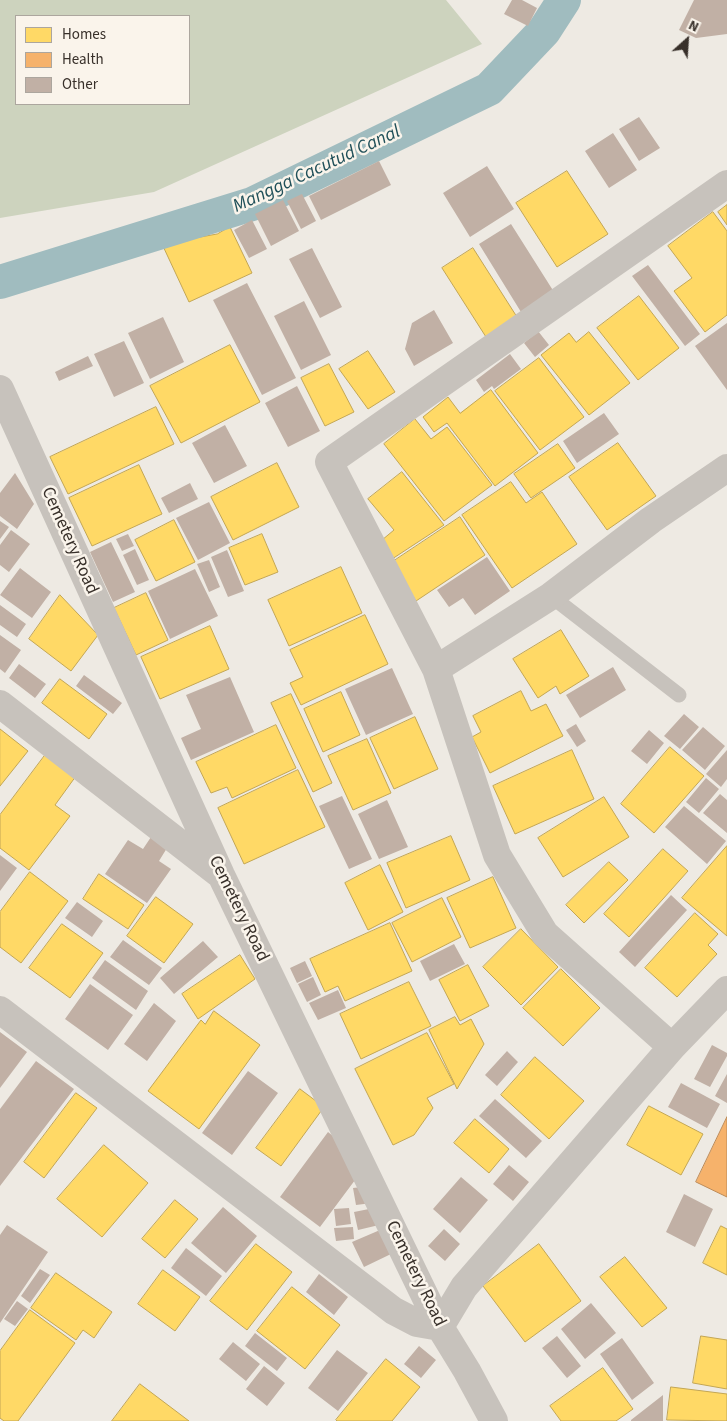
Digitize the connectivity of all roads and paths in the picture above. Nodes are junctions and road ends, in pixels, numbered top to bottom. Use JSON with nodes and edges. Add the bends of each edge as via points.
{"nodes":[{"id":1,"x":727,"y":184,"type":"edge"},
{"id":2,"x":0,"y":389,"type":"edge"},
{"id":3,"x":727,"y":468,"type":"edge"},
{"id":4,"x":551,"y":596,"type":"junction"},
{"id":5,"x":436,"y":669,"type":"junction"},
{"id":6,"x":679,"y":695,"type":"dead end"},
{"id":7,"x":0,"y":704,"type":"edge"},
{"id":8,"x":221,"y":875,"type":"junction"},
{"id":9,"x":727,"y":990,"type":"edge"},
{"id":10,"x":0,"y":1010,"type":"edge"},
{"id":11,"x":672,"y":1047,"type":"junction"},
{"id":12,"x":440,"y":1327,"type":"junction"},
{"id":13,"x":494,"y":1421,"type":"edge"}],
"edges":[{"from":1,"to":5,"type":"street","via":[[329,462]]},
{"from":2,"to":8,"type":"street","name":"Cemetery Road"},
{"from":3,"to":4,"type":"street","via":[[651,520]]},
{"from":4,"to":5,"type":"street"},
{"from":4,"to":6,"type":"lane"},
{"from":5,"to":11,"type":"street","via":[[497,855],[545,934]]},
{"from":7,"to":8,"type":"street"},
{"from":8,"to":12,"type":"street","name":"Cemetery Road"},
{"from":9,"to":11,"type":"street"},
{"from":10,"to":12,"type":"street","via":[[394,1311],[417,1324]]},
{"from":11,"to":12,"type":"street","via":[[464,1288]]},
{"from":12,"to":13,"type":"street","name":"Cemetery Road"}]}
